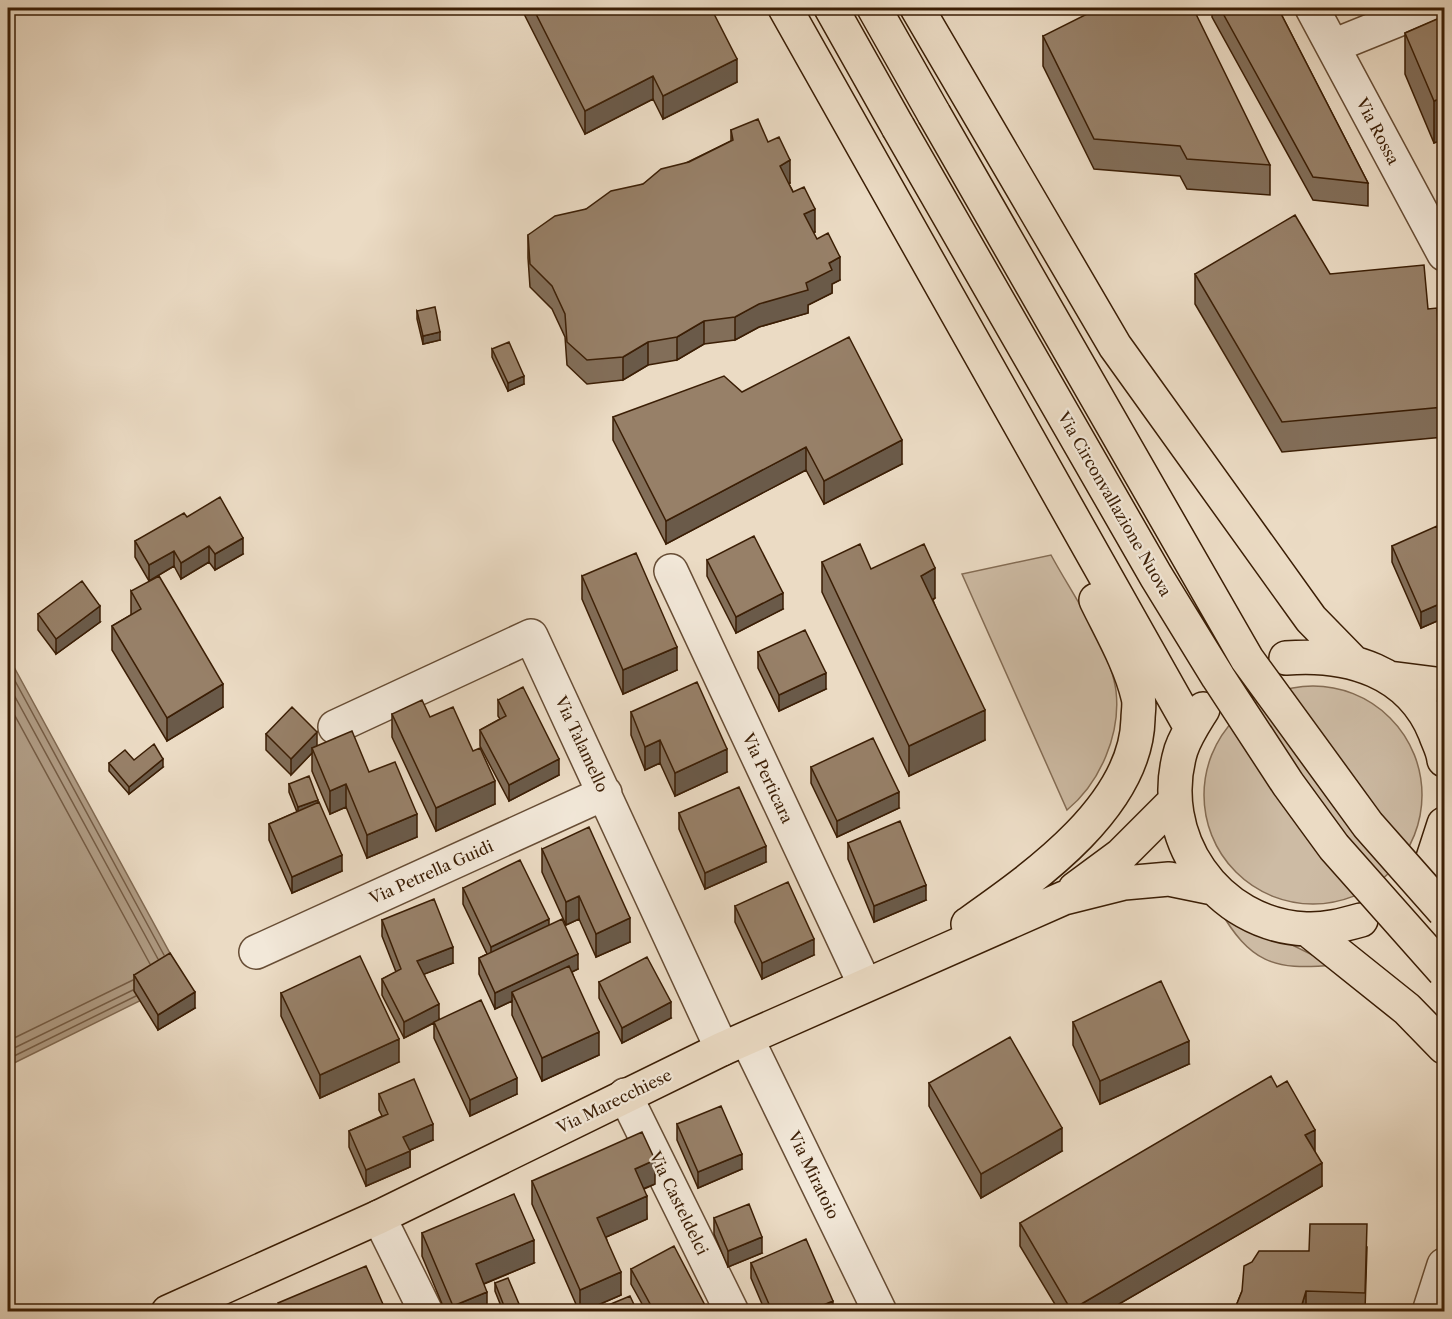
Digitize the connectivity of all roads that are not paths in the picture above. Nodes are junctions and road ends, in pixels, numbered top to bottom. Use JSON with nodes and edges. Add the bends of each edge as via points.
{"nodes":[{"id":1,"x":785,"y":8,"type":"edge"},
{"id":2,"x":831,"y":8,"type":"edge"},
{"id":3,"x":874,"y":8,"type":"edge"},
{"id":4,"x":917,"y":8,"type":"edge"},
{"id":5,"x":1312,"y":8,"type":"edge"},
{"id":6,"x":1427,"y":8,"type":"edge"},
{"id":7,"x":1333,"y":46,"type":"junction"},
{"id":8,"x":1444,"y":254,"type":"edge"},
{"id":9,"x":982,"y":353,"type":"junction"},
{"id":10,"x":671,"y":571,"type":"dead end"},
{"id":11,"x":1286,"y":658,"type":"dead end"},
{"id":12,"x":1353,"y":662,"type":"junction"},
{"id":13,"x":1389,"y":678,"type":"junction"},
{"id":14,"x":1444,"y":685,"type":"edge"},
{"id":15,"x":335,"y":727,"type":"dead end"},
{"id":16,"x":1444,"y":760,"type":"edge"},
{"id":17,"x":605,"y":793,"type":"junction"},
{"id":18,"x":1175,"y":801,"type":"junction"},
{"id":19,"x":1444,"y":824,"type":"edge"},
{"id":20,"x":1432,"y":861,"type":"dead end"},
{"id":21,"x":1213,"y":888,"type":"junction"},
{"id":22,"x":1064,"y":898,"type":"junction"},
{"id":23,"x":1444,"y":911,"type":"edge"},
{"id":24,"x":1360,"y":920,"type":"dead end"},
{"id":25,"x":1307,"y":929,"type":"junction"},
{"id":26,"x":256,"y":951,"type":"dead end"},
{"id":27,"x":908,"y":966,"type":"junction"},
{"id":28,"x":1444,"y":971,"type":"edge"},
{"id":29,"x":865,"y":985,"type":"junction"},
{"id":30,"x":735,"y":1044,"type":"junction"},
{"id":31,"x":1444,"y":1047,"type":"edge"},
{"id":32,"x":625,"y":1095,"type":"junction"},
{"id":33,"x":379,"y":1217,"type":"junction"},
{"id":34,"x":1444,"y":1265,"type":"edge"},
{"id":35,"x":168,"y":1311,"type":"edge"},
{"id":36,"x":426,"y":1311,"type":"edge"},
{"id":37,"x":732,"y":1311,"type":"edge"},
{"id":38,"x":880,"y":1311,"type":"edge"},
{"id":39,"x":1428,"y":1311,"type":"edge"}],
"edges":[{"from":1,"to":9,"type":"main road"},
{"from":2,"to":28,"type":"main road","name":"Via Circonvallazione Nuova","bridge":true,"via":[[1156,576],[1218,677],[1334,847]]},
{"from":3,"to":23,"type":"main road","bridge":true,"via":[[1247,659],[1368,825]]},
{"from":4,"to":12,"type":"main road","via":[[1115,346],[1311,619]]},
{"from":5,"to":7,"type":"street","name":"Via Rossa"},
{"from":6,"to":7,"type":"street"},
{"from":7,"to":8,"type":"street","name":"Via Rossa"},
{"from":9,"to":18,"type":"main road","via":[[1197,718],[1179,758]]},
{"from":9,"to":27,"type":"main road","via":[[1128,665],[1139,699],[1138,736],[1122,779],[1080,835],[1032,879]]},
{"from":10,"to":29,"type":"street","name":"Via Perticara"},
{"from":11,"to":12,"type":"main road","via":[[1316,655]]},
{"from":12,"to":13,"type":"main road"},
{"from":13,"to":14,"type":"main road"},
{"from":13,"to":16,"type":"main road","via":[[1417,701],[1432,726]]},
{"from":15,"to":17,"type":"street","name":"Via Talamello","via":[[531,636]]},
{"from":17,"to":26,"type":"street","name":"Via Petrella Guidi"},
{"from":17,"to":30,"type":"street","name":"Via Talamello"},
{"from":18,"to":21,"type":"main road","via":[[1188,852]]},
{"from":18,"to":22,"type":"main road","name":"Via Marecchiese","via":[[1120,855]]},
{"from":19,"to":20,"type":"main road"},
{"from":21,"to":22,"type":"main road","name":"Via Marecchiese","via":[[1169,879],[1124,883]]},
{"from":21,"to":25,"type":"main road","via":[[1232,905],[1256,918]]},
{"from":22,"to":27,"type":"main road","name":"Via Marecchiese"},
{"from":24,"to":25,"type":"main road"},
{"from":25,"to":31,"type":"main road","via":[[1407,1009]]},
{"from":27,"to":29,"type":"main road","name":"Via Marecchiese"},
{"from":29,"to":30,"type":"main road","name":"Via Marecchiese"},
{"from":30,"to":32,"type":"main road","name":"Via Marecchiese"},
{"from":30,"to":38,"type":"street","name":"Via Miratoio"},
{"from":32,"to":33,"type":"main road","name":"Via Marecchiese"},
{"from":32,"to":37,"type":"street","name":"Via Casteldelci"},
{"from":33,"to":35,"type":"main road","name":"Via Marecchiese"},
{"from":33,"to":36,"type":"street"},
{"from":34,"to":39,"type":"street"}]}
